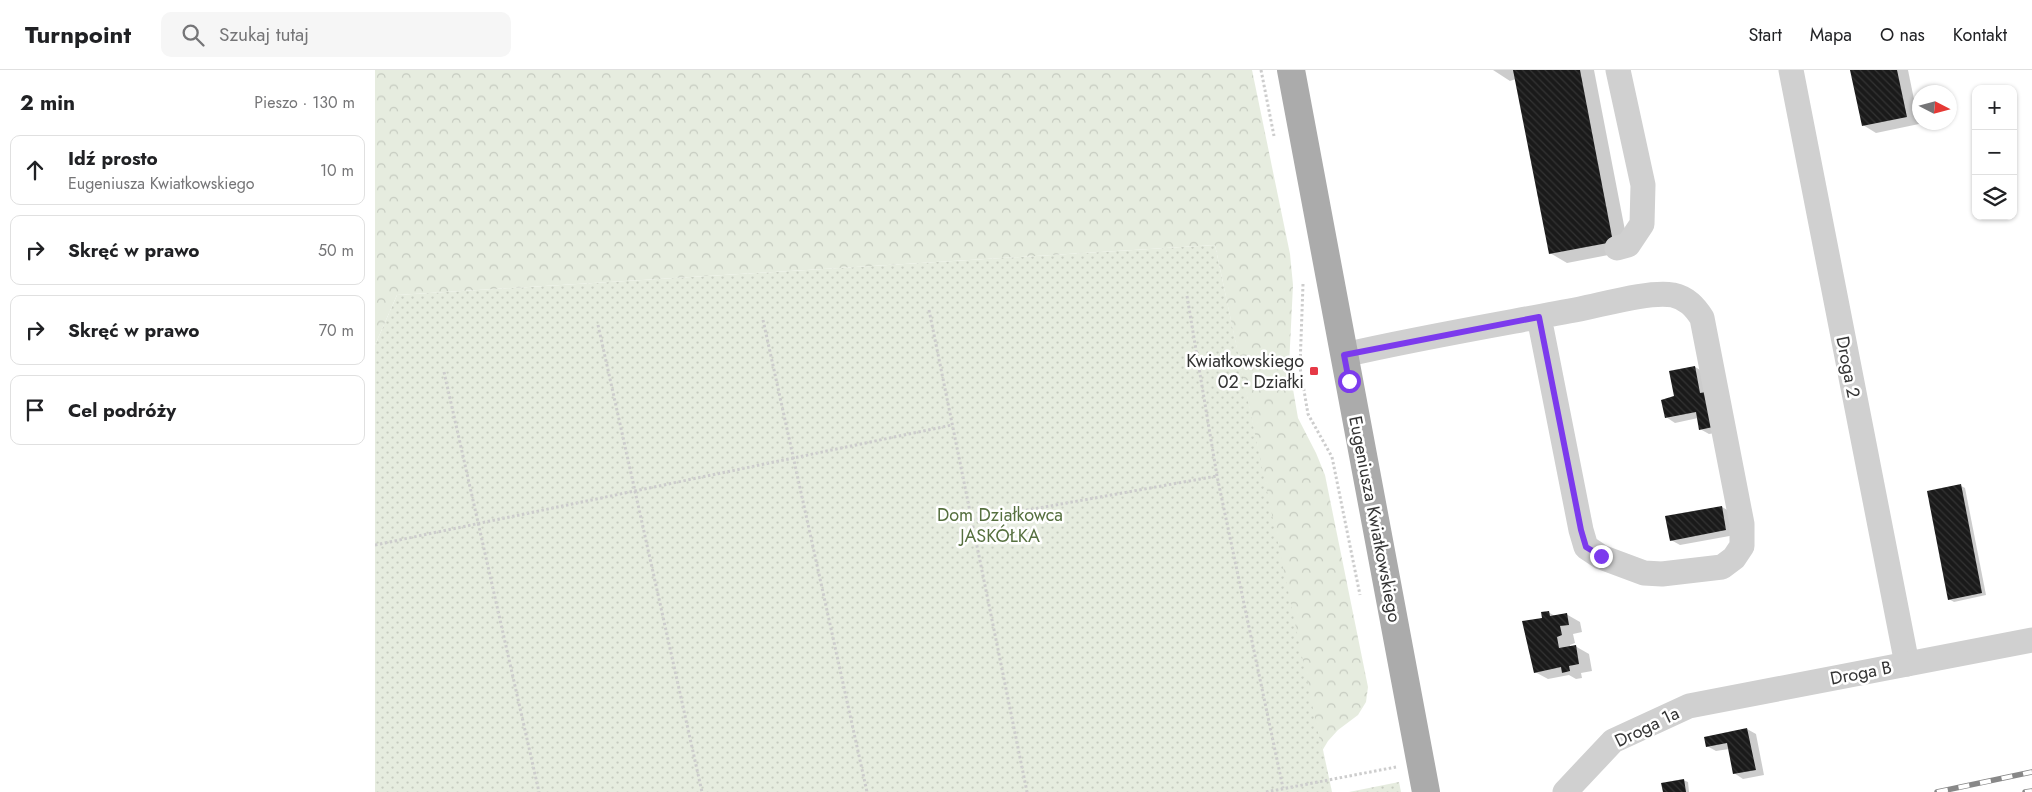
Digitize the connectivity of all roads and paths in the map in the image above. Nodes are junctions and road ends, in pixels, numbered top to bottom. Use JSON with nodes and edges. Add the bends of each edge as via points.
{"nodes":[{"id":1,"x":1261,"y":70,"type":"edge"},
{"id":2,"x":1291,"y":70,"type":"edge"},
{"id":3,"x":1619,"y":70,"type":"edge"},
{"id":4,"x":1791,"y":70,"type":"edge"},
{"id":5,"x":1275,"y":138,"type":"dead end"},
{"id":6,"x":1617,"y":248,"type":"dead end"},
{"id":7,"x":1303,"y":276,"type":"dead end"},
{"id":8,"x":1187,"y":296,"type":"dead end"},
{"id":9,"x":929,"y":310,"type":"dead end"},
{"id":10,"x":1539,"y":317,"type":"junction"},
{"id":11,"x":763,"y":320,"type":"dead end"},
{"id":12,"x":598,"y":325,"type":"dead end"},
{"id":13,"x":1344,"y":355,"type":"junction"},
{"id":14,"x":444,"y":372,"type":"dead end"},
{"id":15,"x":952,"y":424,"type":"junction"},
{"id":16,"x":793,"y":458,"type":"junction"},
{"id":17,"x":1217,"y":476,"type":"junction"},
{"id":18,"x":635,"y":491,"type":"junction"},
{"id":19,"x":972,"y":520,"type":"junction"},
{"id":20,"x":479,"y":524,"type":"junction"},
{"id":21,"x":375,"y":545,"type":"edge"},
{"id":22,"x":1361,"y":600,"type":"dead end"},
{"id":23,"x":2032,"y":640,"type":"edge"},
{"id":24,"x":1907,"y":664,"type":"junction"},
{"id":25,"x":1689,"y":706,"type":"joint"},
{"id":26,"x":1421,"y":762,"type":"junction"},
{"id":27,"x":1283,"y":788,"type":"junction"},
{"id":28,"x":539,"y":792,"type":"edge"},
{"id":29,"x":702,"y":792,"type":"edge"},
{"id":30,"x":867,"y":792,"type":"edge"},
{"id":31,"x":1027,"y":792,"type":"edge"},
{"id":32,"x":1266,"y":792,"type":"edge"},
{"id":33,"x":1426,"y":792,"type":"edge"},
{"id":34,"x":1565,"y":792,"type":"edge"}],
"edges":[{"from":1,"to":5,"type":"path"},
{"from":2,"to":13,"type":"main road","name":"Eugeniusza Kwiatkowskiego"},
{"from":3,"to":6,"type":"lane","via":[[1643,185],[1642,224],[1628,245]]},
{"from":4,"to":24,"type":"lane","name":"Droga 2"},
{"from":7,"to":22,"type":"path","via":[[1300,367],[1308,414],[1332,457]]},
{"from":8,"to":17,"type":"path"},
{"from":9,"to":15,"type":"path"},
{"from":10,"to":10,"type":"lane","via":[[1658,294],[1684,298],[1695,306],[1703,318],[1742,524],[1741,546],[1734,558],[1722,566],[1662,574],[1644,573],[1586,547]]},
{"from":10,"to":13,"type":"lane"},
{"from":11,"to":16,"type":"path"},
{"from":12,"to":18,"type":"path"},
{"from":13,"to":26,"type":"main road","name":"Eugeniusza Kwiatkowskiego"},
{"from":14,"to":20,"type":"path"},
{"from":15,"to":16,"type":"path"},
{"from":15,"to":19,"type":"path"},
{"from":16,"to":18,"type":"path"},
{"from":16,"to":30,"type":"path"},
{"from":17,"to":19,"type":"path"},
{"from":17,"to":27,"type":"path"},
{"from":18,"to":20,"type":"path"},
{"from":18,"to":29,"type":"path"},
{"from":19,"to":31,"type":"path"},
{"from":20,"to":21,"type":"path"},
{"from":20,"to":28,"type":"path"},
{"from":23,"to":24,"type":"lane","name":"Droga B"},
{"from":24,"to":25,"type":"lane","name":"Droga B"},
{"from":25,"to":34,"type":"lane","name":"Droga 1a","via":[[1613,741]]},
{"from":26,"to":27,"type":"path"},
{"from":26,"to":33,"type":"main road","name":"Eugeniusza Kwiatkowskiego"},
{"from":27,"to":32,"type":"path"}]}
